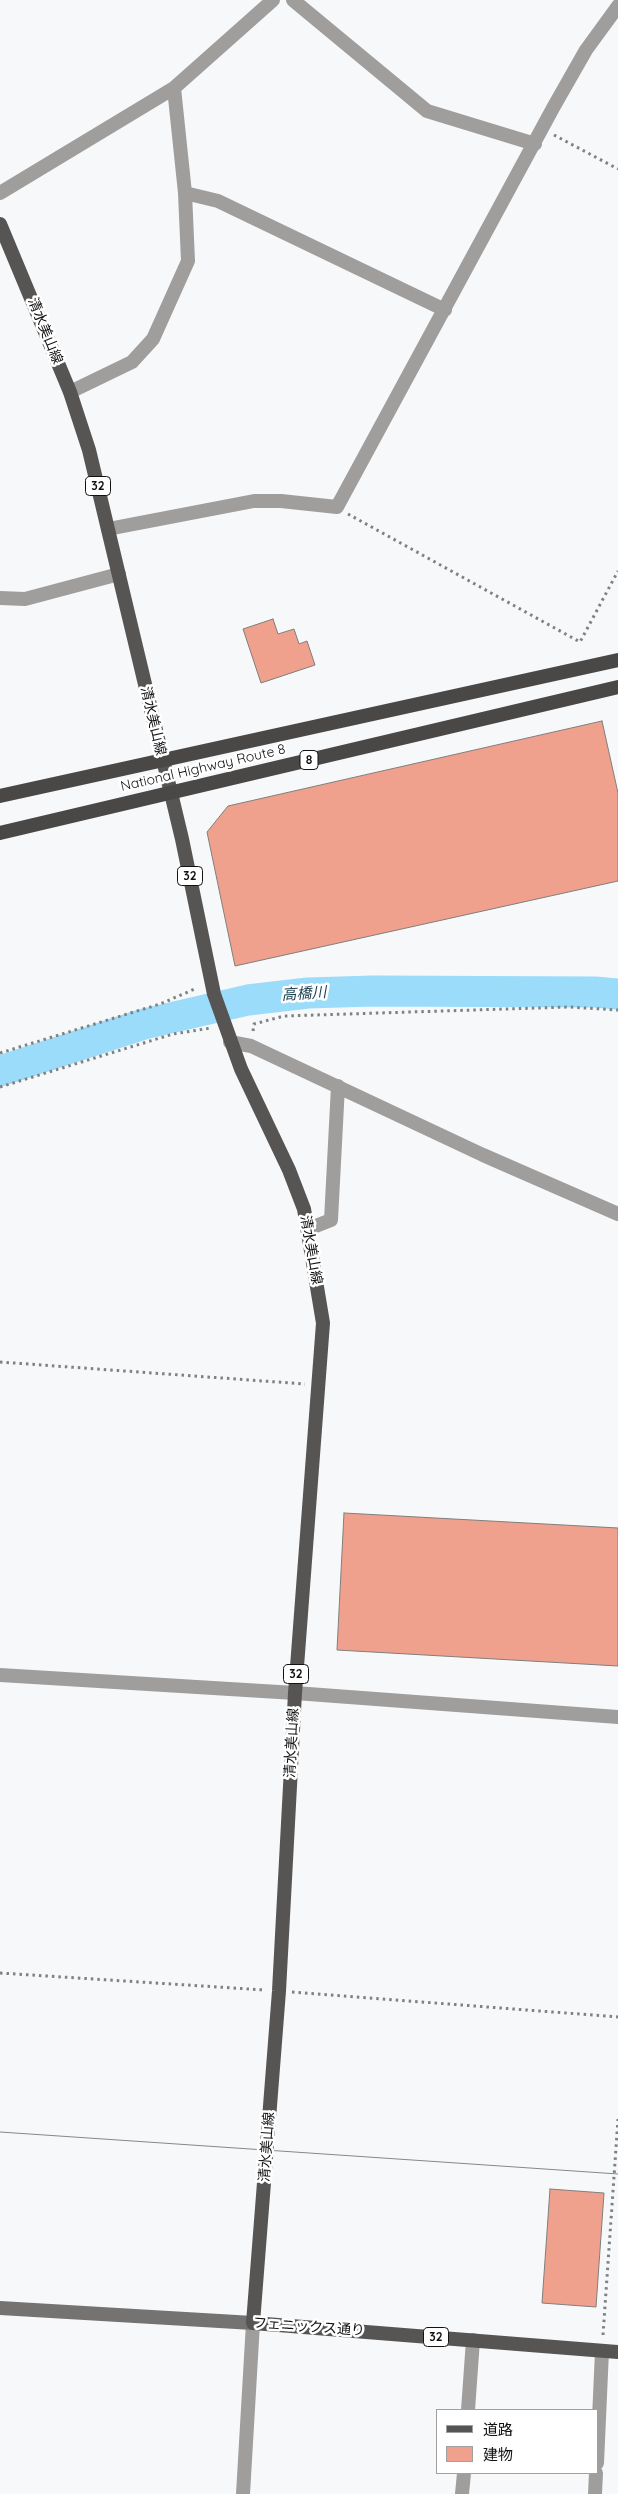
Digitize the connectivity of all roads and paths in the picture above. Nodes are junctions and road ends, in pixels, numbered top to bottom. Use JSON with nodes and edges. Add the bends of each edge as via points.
{"nodes":[{"id":1,"x":273,"y":0,"type":"edge"},
{"id":2,"x":293,"y":0,"type":"edge"},
{"id":3,"x":618,"y":6,"type":"edge"},
{"id":4,"x":174,"y":88,"type":"junction"},
{"id":5,"x":542,"y":128,"type":"junction"},
{"id":6,"x":535,"y":144,"type":"junction"},
{"id":7,"x":618,"y":169,"type":"edge"},
{"id":8,"x":0,"y":193,"type":"edge"},
{"id":9,"x":185,"y":194,"type":"junction"},
{"id":10,"x":0,"y":224,"type":"edge"},
{"id":11,"x":445,"y":310,"type":"junction"},
{"id":12,"x":70,"y":392,"type":"junction"},
{"id":13,"x":337,"y":507,"type":"junction"},
{"id":14,"x":108,"y":529,"type":"junction"},
{"id":15,"x":618,"y":571,"type":"edge"},
{"id":16,"x":119,"y":574,"type":"junction"},
{"id":17,"x":0,"y":598,"type":"edge"},
{"id":18,"x":618,"y":660,"type":"edge"},
{"id":19,"x":618,"y":687,"type":"edge"},
{"id":20,"x":162,"y":759,"type":"junction"},
{"id":21,"x":170,"y":793,"type":"junction"},
{"id":22,"x":0,"y":796,"type":"edge"},
{"id":23,"x":0,"y":832,"type":"edge"},
{"id":24,"x":213,"y":988,"type":"junction"},
{"id":25,"x":618,"y":1010,"type":"edge"},
{"id":26,"x":224,"y":1026,"type":"junction"},
{"id":27,"x":230,"y":1042,"type":"junction"},
{"id":28,"x":251,"y":1046,"type":"junction"},
{"id":29,"x":0,"y":1053,"type":"edge"},
{"id":30,"x":338,"y":1086,"type":"junction"},
{"id":31,"x":0,"y":1087,"type":"edge"},
{"id":32,"x":618,"y":1214,"type":"edge"},
{"id":33,"x":308,"y":1229,"type":"junction"},
{"id":34,"x":0,"y":1362,"type":"edge"},
{"id":35,"x":318,"y":1385,"type":"junction"},
{"id":36,"x":0,"y":1674,"type":"edge"},
{"id":37,"x":294,"y":1694,"type":"junction"},
{"id":38,"x":618,"y":1717,"type":"edge"},
{"id":39,"x":0,"y":1973,"type":"edge"},
{"id":40,"x":279,"y":1991,"type":"junction"},
{"id":41,"x":618,"y":2017,"type":"edge"},
{"id":42,"x":618,"y":2119,"type":"edge"},
{"id":43,"x":0,"y":2308,"type":"edge"},
{"id":44,"x":253,"y":2323,"type":"junction"},
{"id":45,"x":473,"y":2340,"type":"junction"},
{"id":46,"x":602,"y":2351,"type":"junction"},
{"id":47,"x":618,"y":2352,"type":"edge"},
{"id":48,"x":468,"y":2409,"type":"edge"},
{"id":49,"x":598,"y":2441,"type":"edge"},
{"id":50,"x":464,"y":2474,"type":"edge"},
{"id":51,"x":596,"y":2474,"type":"edge"},
{"id":52,"x":243,"y":2494,"type":"edge"},
{"id":53,"x":462,"y":2494,"type":"edge"},
{"id":54,"x":595,"y":2494,"type":"edge"}],
"edges":[{"from":1,"to":4,"type":"street"},
{"from":2,"to":6,"type":"street","via":[[427,111]]},
{"from":3,"to":5,"type":"street","via":[[586,50]]},
{"from":4,"to":8,"type":"street"},
{"from":4,"to":9,"type":"street"},
{"from":5,"to":6,"type":"street"},
{"from":5,"to":7,"type":"path"},
{"from":6,"to":11,"type":"street"},
{"from":9,"to":11,"type":"street","via":[[218,201]]},
{"from":9,"to":12,"type":"street","via":[[188,261],[153,339],[132,362]]},
{"from":10,"to":12,"type":"main road","name":"清水美山線","number":"32"},
{"from":11,"to":13,"type":"street"},
{"from":12,"to":14,"type":"main road","name":"清水美山線","number":"32","via":[[89,450]]},
{"from":13,"to":14,"type":"street","via":[[254,501]]},
{"from":13,"to":15,"type":"path","via":[[580,642]]},
{"from":14,"to":16,"type":"main road","name":"清水美山線","number":"32"},
{"from":16,"to":17,"type":"street","via":[[25,599]]},
{"from":16,"to":20,"type":"main road","name":"清水美山線","number":"32"},
{"from":18,"to":20,"type":"highway","name":"National Highway Route 8"},
{"from":19,"to":21,"type":"highway","name":"National Highway Route 8","number":"8"},
{"from":20,"to":21,"type":"main road","name":"清水美山線","number":"32"},
{"from":20,"to":22,"type":"highway","name":"National Highway Route 8"},
{"from":21,"to":23,"type":"highway","name":"National Highway Route 8","number":"8"},
{"from":21,"to":24,"type":"main road","name":"清水美山線","number":"32"},
{"from":24,"to":26,"type":"main road","name":"清水美山線","number":"32"},
{"from":24,"to":29,"type":"path"},
{"from":25,"to":28,"type":"path","via":[[569,1007],[284,1016],[254,1024]]},
{"from":26,"to":27,"type":"main road","name":"清水美山線","number":"32"},
{"from":26,"to":31,"type":"path","via":[[173,1034]]},
{"from":27,"to":28,"type":"street"},
{"from":27,"to":33,"type":"main road","name":"清水美山線","number":"32","via":[[289,1170]]},
{"from":28,"to":30,"type":"street"},
{"from":30,"to":32,"type":"street"},
{"from":30,"to":33,"type":"street","via":[[331,1220]]},
{"from":33,"to":35,"type":"main road","name":"清水美山線","number":"32","via":[[322,1323]]},
{"from":34,"to":35,"type":"path"},
{"from":35,"to":37,"type":"main road","name":"清水美山線","number":"32"},
{"from":36,"to":37,"type":"street"},
{"from":37,"to":38,"type":"street"},
{"from":37,"to":40,"type":"main road","name":"清水美山線","number":"32"},
{"from":39,"to":40,"type":"path"},
{"from":40,"to":41,"type":"path"},
{"from":40,"to":44,"type":"main road","name":"清水美山線","number":"32"},
{"from":42,"to":46,"type":"path"},
{"from":43,"to":44,"type":"main road","name":"フェニックス通り"},
{"from":44,"to":45,"type":"main road","name":"フェニックス通り","number":"32"},
{"from":44,"to":52,"type":"street"},
{"from":45,"to":46,"type":"main road","name":"フェニックス通り","number":"32"},
{"from":45,"to":48,"type":"street"},
{"from":46,"to":47,"type":"main road","name":"フェニックス通り","number":"32"},
{"from":46,"to":49,"type":"street"},
{"from":50,"to":53,"type":"street"},
{"from":51,"to":54,"type":"street"}]}
